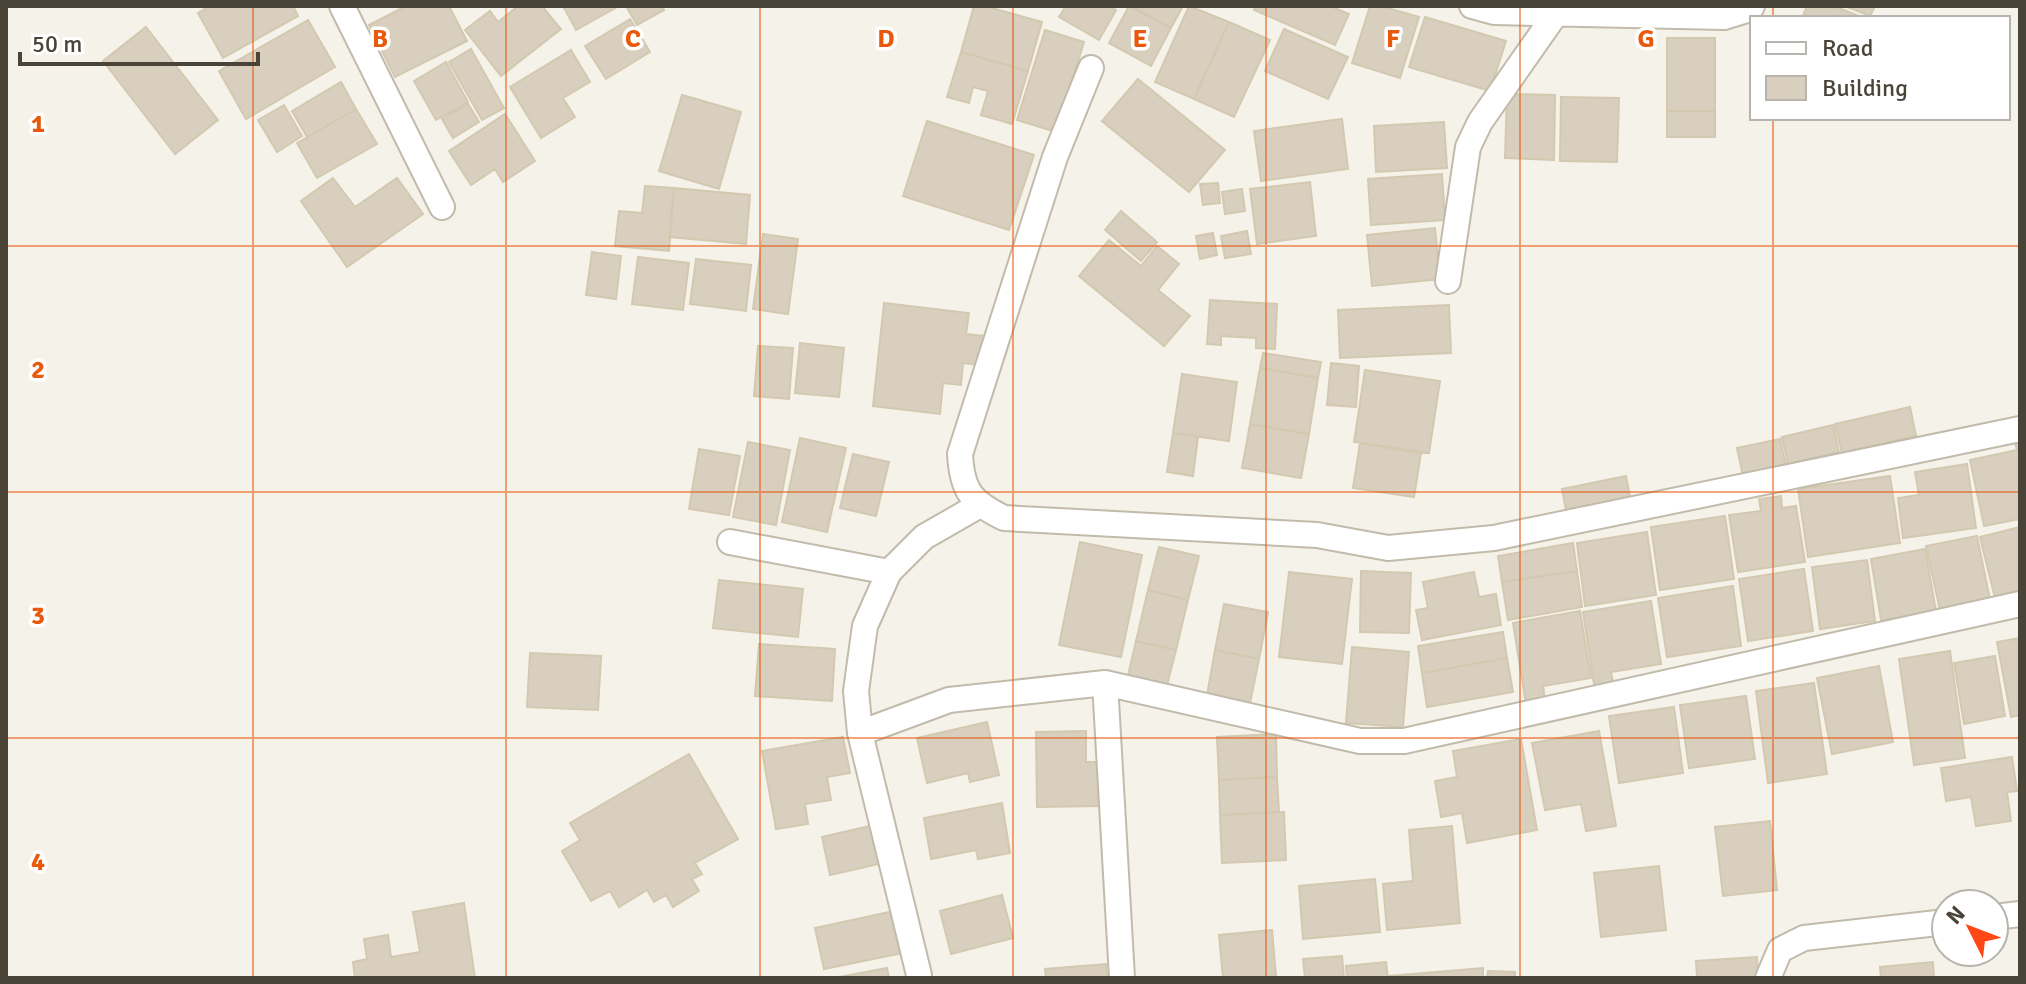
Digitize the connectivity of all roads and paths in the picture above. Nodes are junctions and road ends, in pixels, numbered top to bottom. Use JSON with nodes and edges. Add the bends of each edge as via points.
{"nodes":[{"id":1,"x":342,"y":6,"type":"edge"},
{"id":2,"x":1472,"y":6,"type":"edge"},
{"id":3,"x":1752,"y":6,"type":"edge"},
{"id":4,"x":1557,"y":12,"type":"junction"},
{"id":5,"x":1091,"y":68,"type":"dead end"},
{"id":6,"x":442,"y":207,"type":"dead end"},
{"id":7,"x":1448,"y":281,"type":"dead end"},
{"id":8,"x":2020,"y":429,"type":"edge"},
{"id":9,"x":978,"y":506,"type":"junction"},
{"id":10,"x":730,"y":542,"type":"dead end"},
{"id":11,"x":889,"y":572,"type":"junction"},
{"id":12,"x":2020,"y":604,"type":"edge"},
{"id":13,"x":1105,"y":683,"type":"junction"},
{"id":14,"x":860,"y":733,"type":"junction"},
{"id":15,"x":1930,"y":924,"type":"edge"},
{"id":16,"x":919,"y":975,"type":"dead end"},
{"id":17,"x":1122,"y":978,"type":"edge"},
{"id":18,"x":1768,"y":978,"type":"edge"}],
"edges":[{"from":1,"to":6,"type":"street"},
{"from":2,"to":4,"type":"street","via":[[1494,12]]},
{"from":3,"to":4,"type":"street","via":[[1724,17]]},
{"from":4,"to":7,"type":"street","via":[[1468,147]]},
{"from":5,"to":9,"type":"street","via":[[1055,157],[960,454],[961,478]]},
{"from":8,"to":9,"type":"street","via":[[1438,546],[1388,548],[1317,535],[1004,518]]},
{"from":9,"to":11,"type":"street","via":[[924,537]]},
{"from":10,"to":11,"type":"street"},
{"from":11,"to":14,"type":"street","via":[[865,626],[856,691]]},
{"from":12,"to":13,"type":"street","via":[[1404,741],[1360,741]]},
{"from":13,"to":14,"type":"street","via":[[949,700]]},
{"from":13,"to":17,"type":"street"},
{"from":14,"to":16,"type":"street"},
{"from":15,"to":18,"type":"street","via":[[1804,938],[1780,950]]}]}
